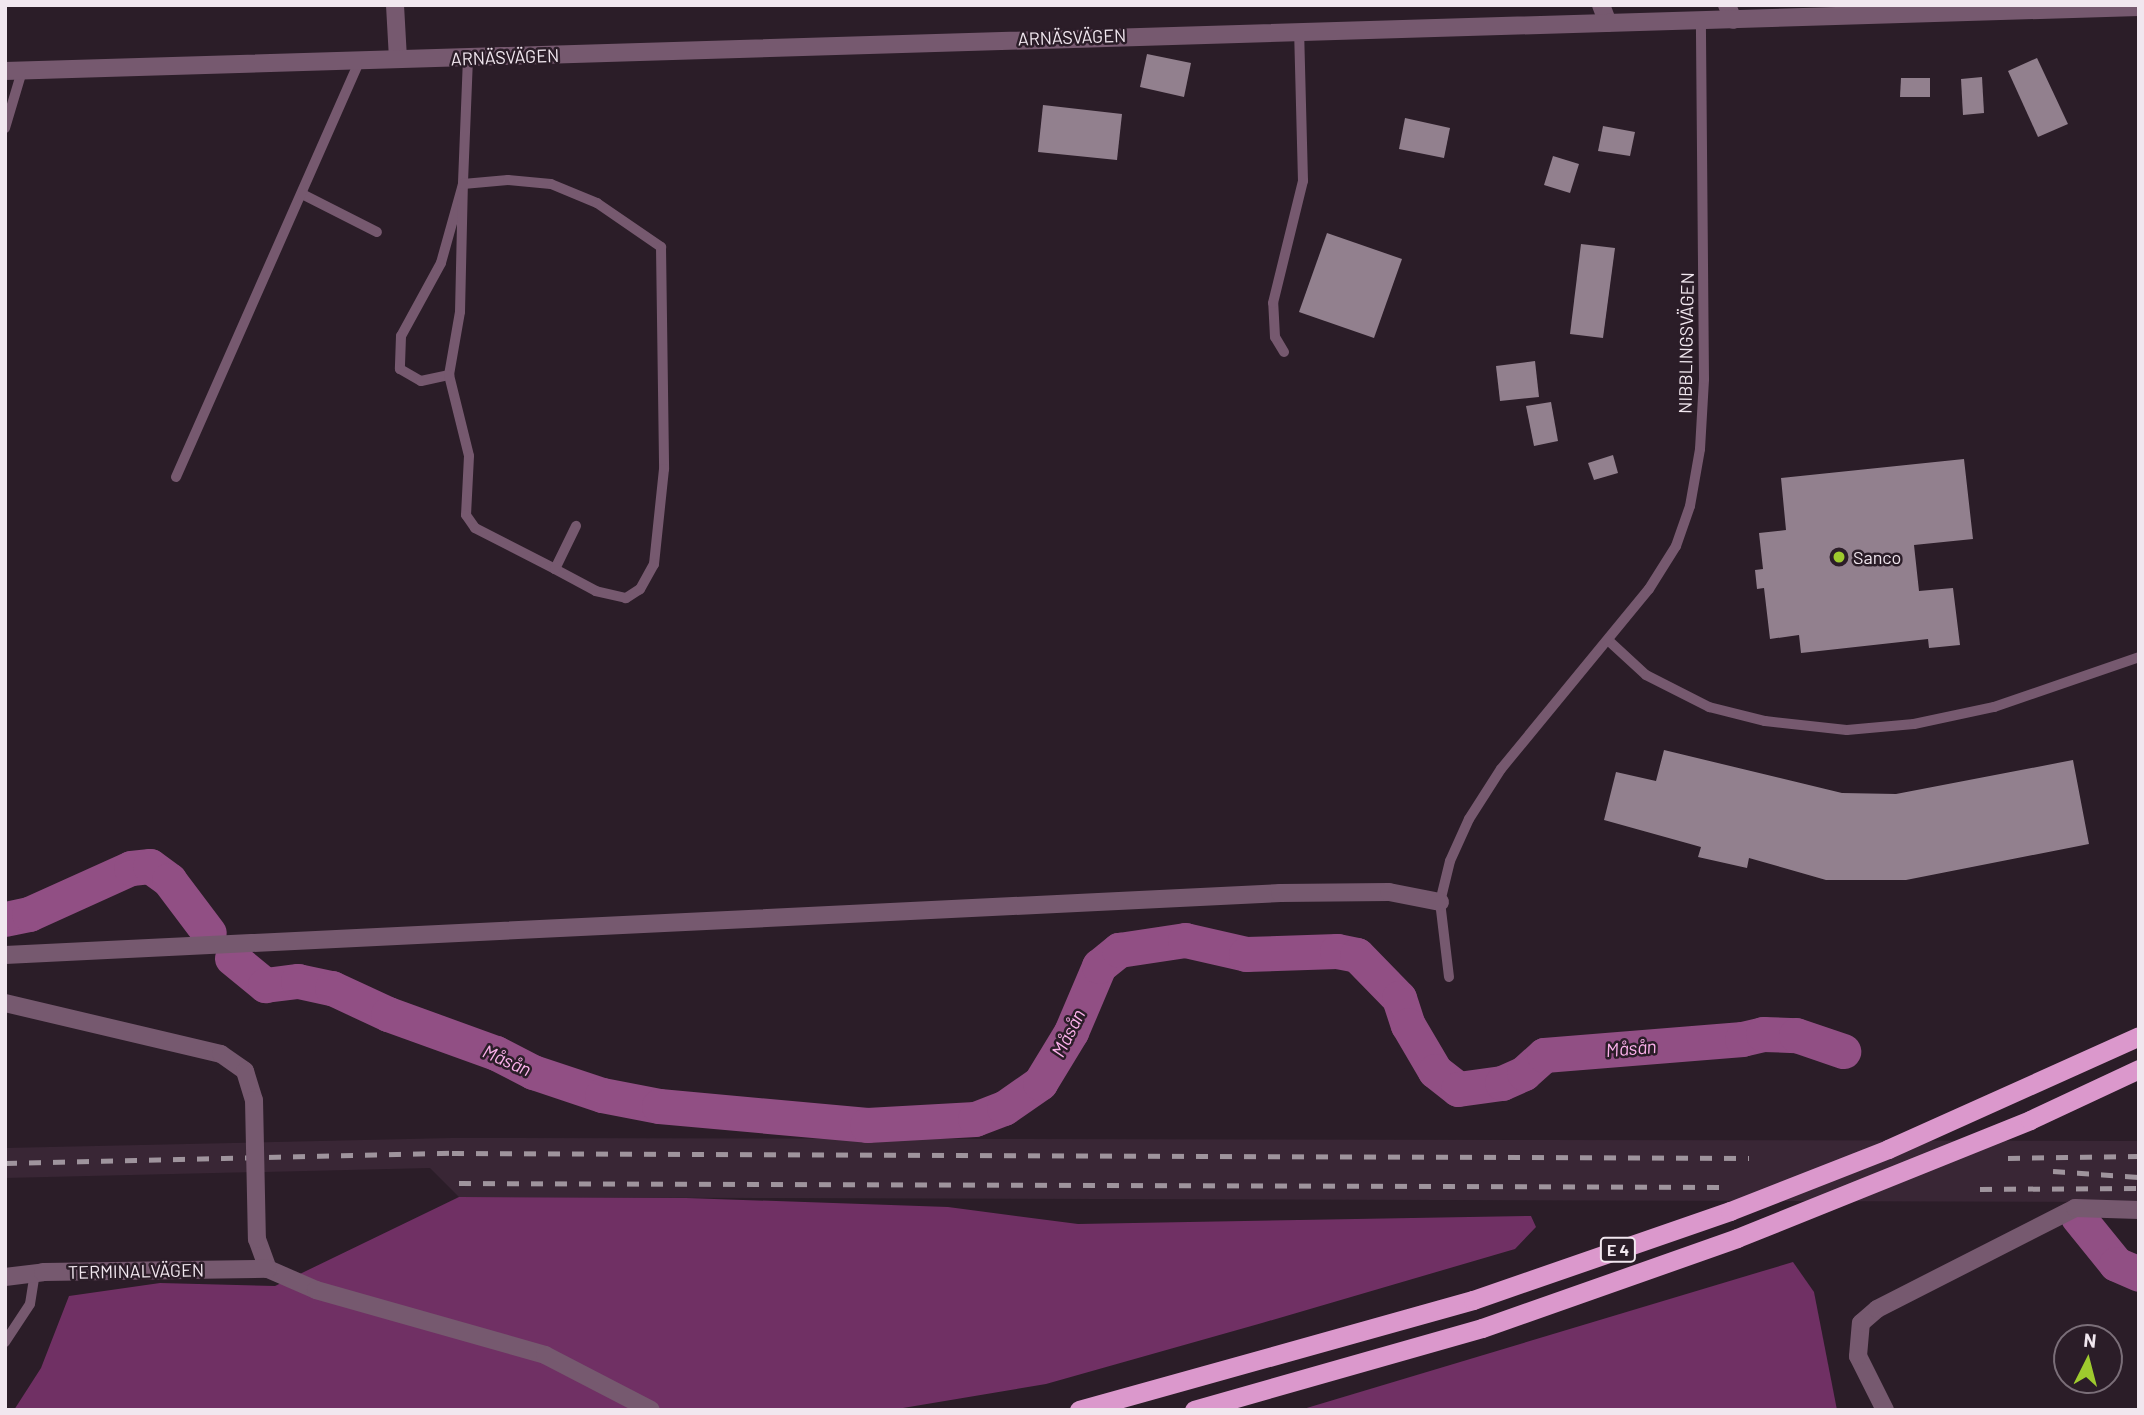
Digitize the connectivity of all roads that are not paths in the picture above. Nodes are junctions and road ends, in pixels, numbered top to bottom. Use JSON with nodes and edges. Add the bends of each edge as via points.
{"nodes":[{"id":1,"x":395,"y":5,"type":"edge"},
{"id":2,"x":1601,"y":5,"type":"edge"},
{"id":3,"x":2139,"y":7,"type":"edge"},
{"id":4,"x":1921,"y":10,"type":"edge"},
{"id":5,"x":1730,"y":12,"type":"edge"},
{"id":6,"x":1701,"y":20,"type":"junction"},
{"id":7,"x":1608,"y":23,"type":"junction"},
{"id":8,"x":1299,"y":32,"type":"junction"},
{"id":9,"x":468,"y":58,"type":"junction"},
{"id":10,"x":398,"y":59,"type":"junction"},
{"id":11,"x":360,"y":61,"type":"junction"},
{"id":12,"x":13,"y":71,"type":"edge"},
{"id":13,"x":5,"y":128,"type":"edge"},
{"id":14,"x":463,"y":184,"type":"junction"},
{"id":15,"x":302,"y":194,"type":"junction"},
{"id":16,"x":377,"y":232,"type":"dead end"},
{"id":17,"x":1284,"y":352,"type":"dead end"},
{"id":18,"x":449,"y":375,"type":"junction"},
{"id":19,"x":176,"y":477,"type":"dead end"},
{"id":20,"x":576,"y":526,"type":"dead end"},
{"id":21,"x":555,"y":569,"type":"junction"},
{"id":22,"x":1609,"y":641,"type":"junction"},
{"id":23,"x":2139,"y":657,"type":"edge"},
{"id":24,"x":1440,"y":902,"type":"junction"},
{"id":25,"x":5,"y":955,"type":"edge"},
{"id":26,"x":1450,"y":977,"type":"dead end"},
{"id":27,"x":5,"y":1003,"type":"edge"},
{"id":28,"x":2139,"y":1036,"type":"edge"},
{"id":29,"x":2139,"y":1069,"type":"edge"},
{"id":30,"x":2139,"y":1210,"type":"edge"},
{"id":31,"x":268,"y":1269,"type":"junction"},
{"id":32,"x":35,"y":1273,"type":"junction"},
{"id":33,"x":5,"y":1277,"type":"edge"},
{"id":34,"x":5,"y":1342,"type":"edge"},
{"id":35,"x":651,"y":1410,"type":"edge"},
{"id":36,"x":1079,"y":1410,"type":"edge"},
{"id":37,"x":1194,"y":1410,"type":"edge"},
{"id":38,"x":1885,"y":1410,"type":"edge"}],
"edges":[{"from":1,"to":10,"type":"street"},
{"from":2,"to":7,"type":"street"},
{"from":3,"to":4,"type":"street","name":"ARNÄSVÄGEN"},
{"from":4,"to":5,"type":"street","name":"ARNÄSVÄGEN"},
{"from":5,"to":6,"type":"street","name":"ARNÄSVÄGEN"},
{"from":6,"to":7,"type":"street","name":"ARNÄSVÄGEN"},
{"from":6,"to":22,"type":"lane","name":"NIBBLINGSVÄGEN","via":[[1700,449],[1690,506],[1676,546]]},
{"from":7,"to":8,"type":"street","name":"ARNÄSVÄGEN"},
{"from":8,"to":9,"type":"street","name":"ARNÄSVÄGEN"},
{"from":8,"to":17,"type":"lane","via":[[1303,181],[1273,303],[1275,337]]},
{"from":9,"to":10,"type":"street","name":"ARNÄSVÄGEN"},
{"from":9,"to":14,"type":"lane"},
{"from":10,"to":11,"type":"street","name":"ARNÄSVÄGEN"},
{"from":11,"to":12,"type":"street","name":"ARNÄSVÄGEN"},
{"from":11,"to":15,"type":"lane"},
{"from":12,"to":13,"type":"lane"},
{"from":14,"to":18,"type":"lane","via":[[460,312]]},
{"from":14,"to":18,"type":"lane","via":[[441,263],[401,337],[400,369],[421,381]]},
{"from":14,"to":21,"type":"lane","via":[[508,180],[551,184],[597,203],[661,247],[664,469],[654,564],[640,589],[626,598],[596,590]]},
{"from":15,"to":16,"type":"lane"},
{"from":15,"to":19,"type":"lane"},
{"from":18,"to":21,"type":"lane","via":[[468,456],[466,514],[475,528]]},
{"from":20,"to":21,"type":"lane"},
{"from":22,"to":23,"type":"lane","via":[[1646,674],[1709,707],[1765,721],[1847,730],[1914,724],[1993,708]]},
{"from":22,"to":24,"type":"lane","name":"NIBBLINGSVÄGEN","via":[[1495,779],[1455,850]]},
{"from":24,"to":25,"type":"street","via":[[1389,892],[1280,893]]},
{"from":24,"to":26,"type":"lane","name":"NIBBLINGSVÄGEN"},
{"from":27,"to":31,"type":"street","bridge":true,"via":[[221,1054],[245,1071],[254,1100],[257,1239]]},
{"from":28,"to":36,"type":"highway","number":"E 4","via":[[1947,1123],[1730,1212],[1473,1300]]},
{"from":29,"to":37,"type":"highway","number":"E 4","via":[[2030,1120],[1737,1238],[1482,1328]]},
{"from":30,"to":38,"type":"street","via":[[2076,1208],[1877,1309],[1861,1323],[1858,1356]]},
{"from":31,"to":32,"type":"street","name":"TERMINALVÄGEN"},
{"from":31,"to":35,"type":"street","via":[[316,1290],[545,1355]]},
{"from":32,"to":33,"type":"street","name":"TERMINALVÄGEN"},
{"from":32,"to":34,"type":"lane","via":[[30,1304]]}]}
